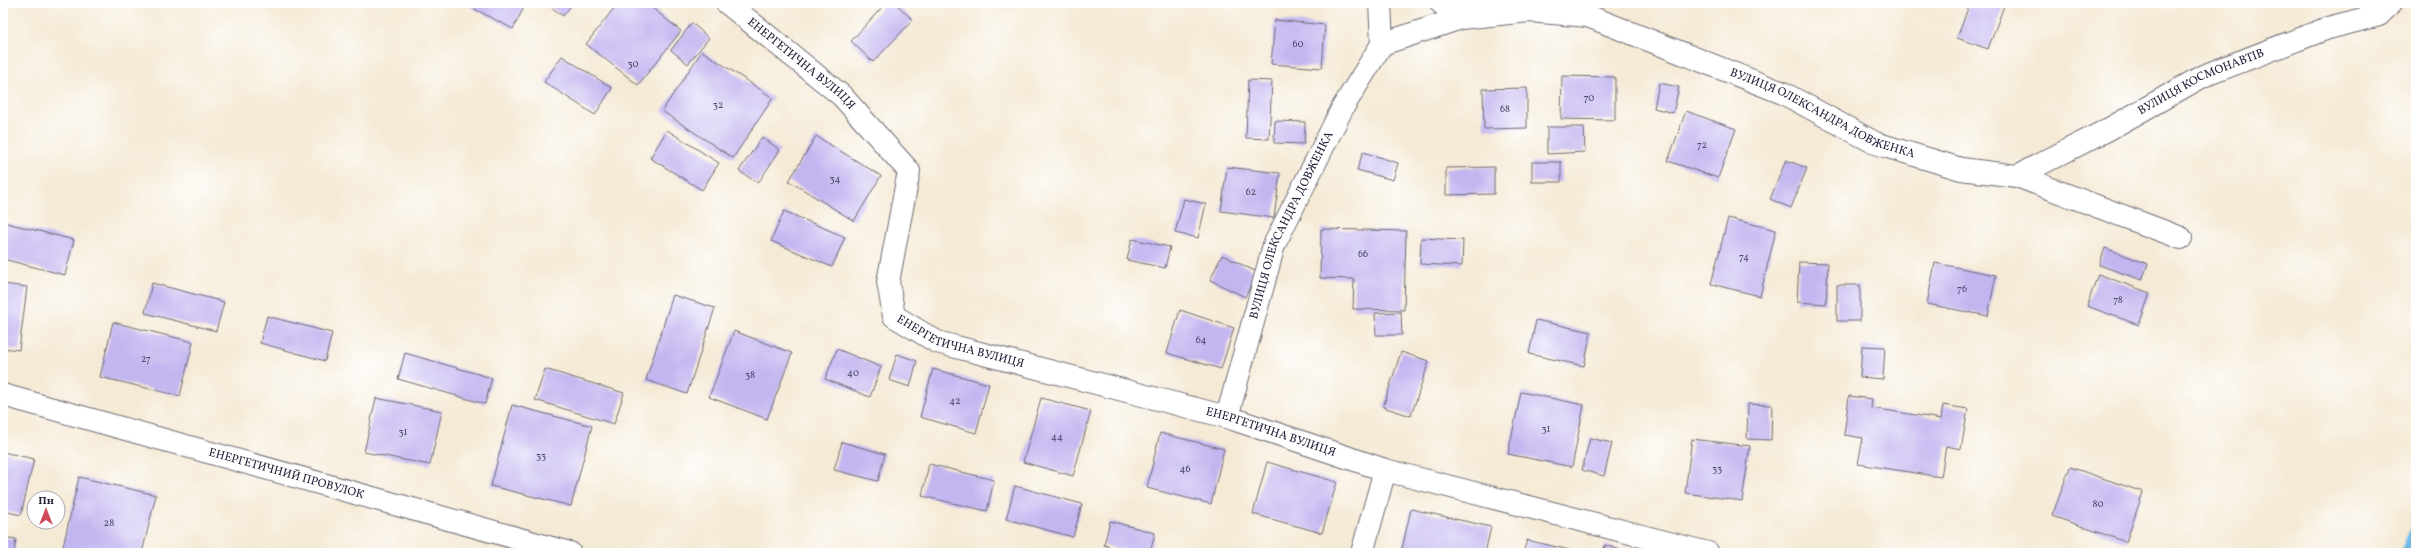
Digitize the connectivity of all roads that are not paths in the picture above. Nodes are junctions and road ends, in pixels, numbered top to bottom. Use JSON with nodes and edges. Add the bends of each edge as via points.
{"nodes":[{"id":1,"x":728,"y":3,"type":"edge"},
{"id":2,"x":1380,"y":3,"type":"edge"},
{"id":3,"x":1441,"y":3,"type":"edge"},
{"id":4,"x":2391,"y":3,"type":"edge"},
{"id":5,"x":1461,"y":18,"type":"junction"},
{"id":6,"x":1382,"y":44,"type":"junction"},
{"id":7,"x":2017,"y":176,"type":"junction"},
{"id":8,"x":2181,"y":238,"type":"dead end"},
{"id":9,"x":3,"y":395,"type":"edge"},
{"id":10,"x":1227,"y":417,"type":"junction"},
{"id":11,"x":1385,"y":470,"type":"junction"},
{"id":12,"x":570,"y":553,"type":"edge"},
{"id":13,"x":1362,"y":553,"type":"edge"},
{"id":14,"x":1708,"y":553,"type":"edge"}],
"edges":[{"from":1,"to":10,"type":"street","name":"ЕНЕРГЕТИЧНА ВУЛИЦЯ","via":[[842,96],[908,171],[888,282],[894,316],[937,342]]},
{"from":2,"to":6,"type":"street"},
{"from":3,"to":5,"type":"street"},
{"from":4,"to":7,"type":"street","name":"ВУЛИЦЯ КОСМОНАВТІВ","via":[[2379,15],[2328,28],[2203,76],[2109,129]]},
{"from":5,"to":6,"type":"street","name":"ВУЛИЦЯ ОЛЕКСАНДРА ДОВЖЕНКА"},
{"from":5,"to":7,"type":"street","name":"ВУЛИЦЯ ОЛЕКСАНДРА ДОВЖЕНКА","via":[[1529,11],[1588,16],[1783,93],[1875,143],[1961,169]]},
{"from":6,"to":10,"type":"street","name":"ВУЛИЦЯ ОЛЕКСАНДРА ДОВЖЕНКА","via":[[1343,107],[1274,245]]},
{"from":7,"to":8,"type":"street","name":"ВУЛИЦЯ ОЛЕКСАНДРА ДОВЖЕНКА"},
{"from":9,"to":12,"type":"street","name":"ЕНЕРГЕТИЧНИЙ ПРОВУЛОК"},
{"from":10,"to":11,"type":"street","name":"ЕНЕРГЕТИЧНА ВУЛИЦЯ"},
{"from":11,"to":13,"type":"street"},
{"from":11,"to":14,"type":"street","name":"ЕНЕРГЕТИЧНА ВУЛИЦЯ"}]}
